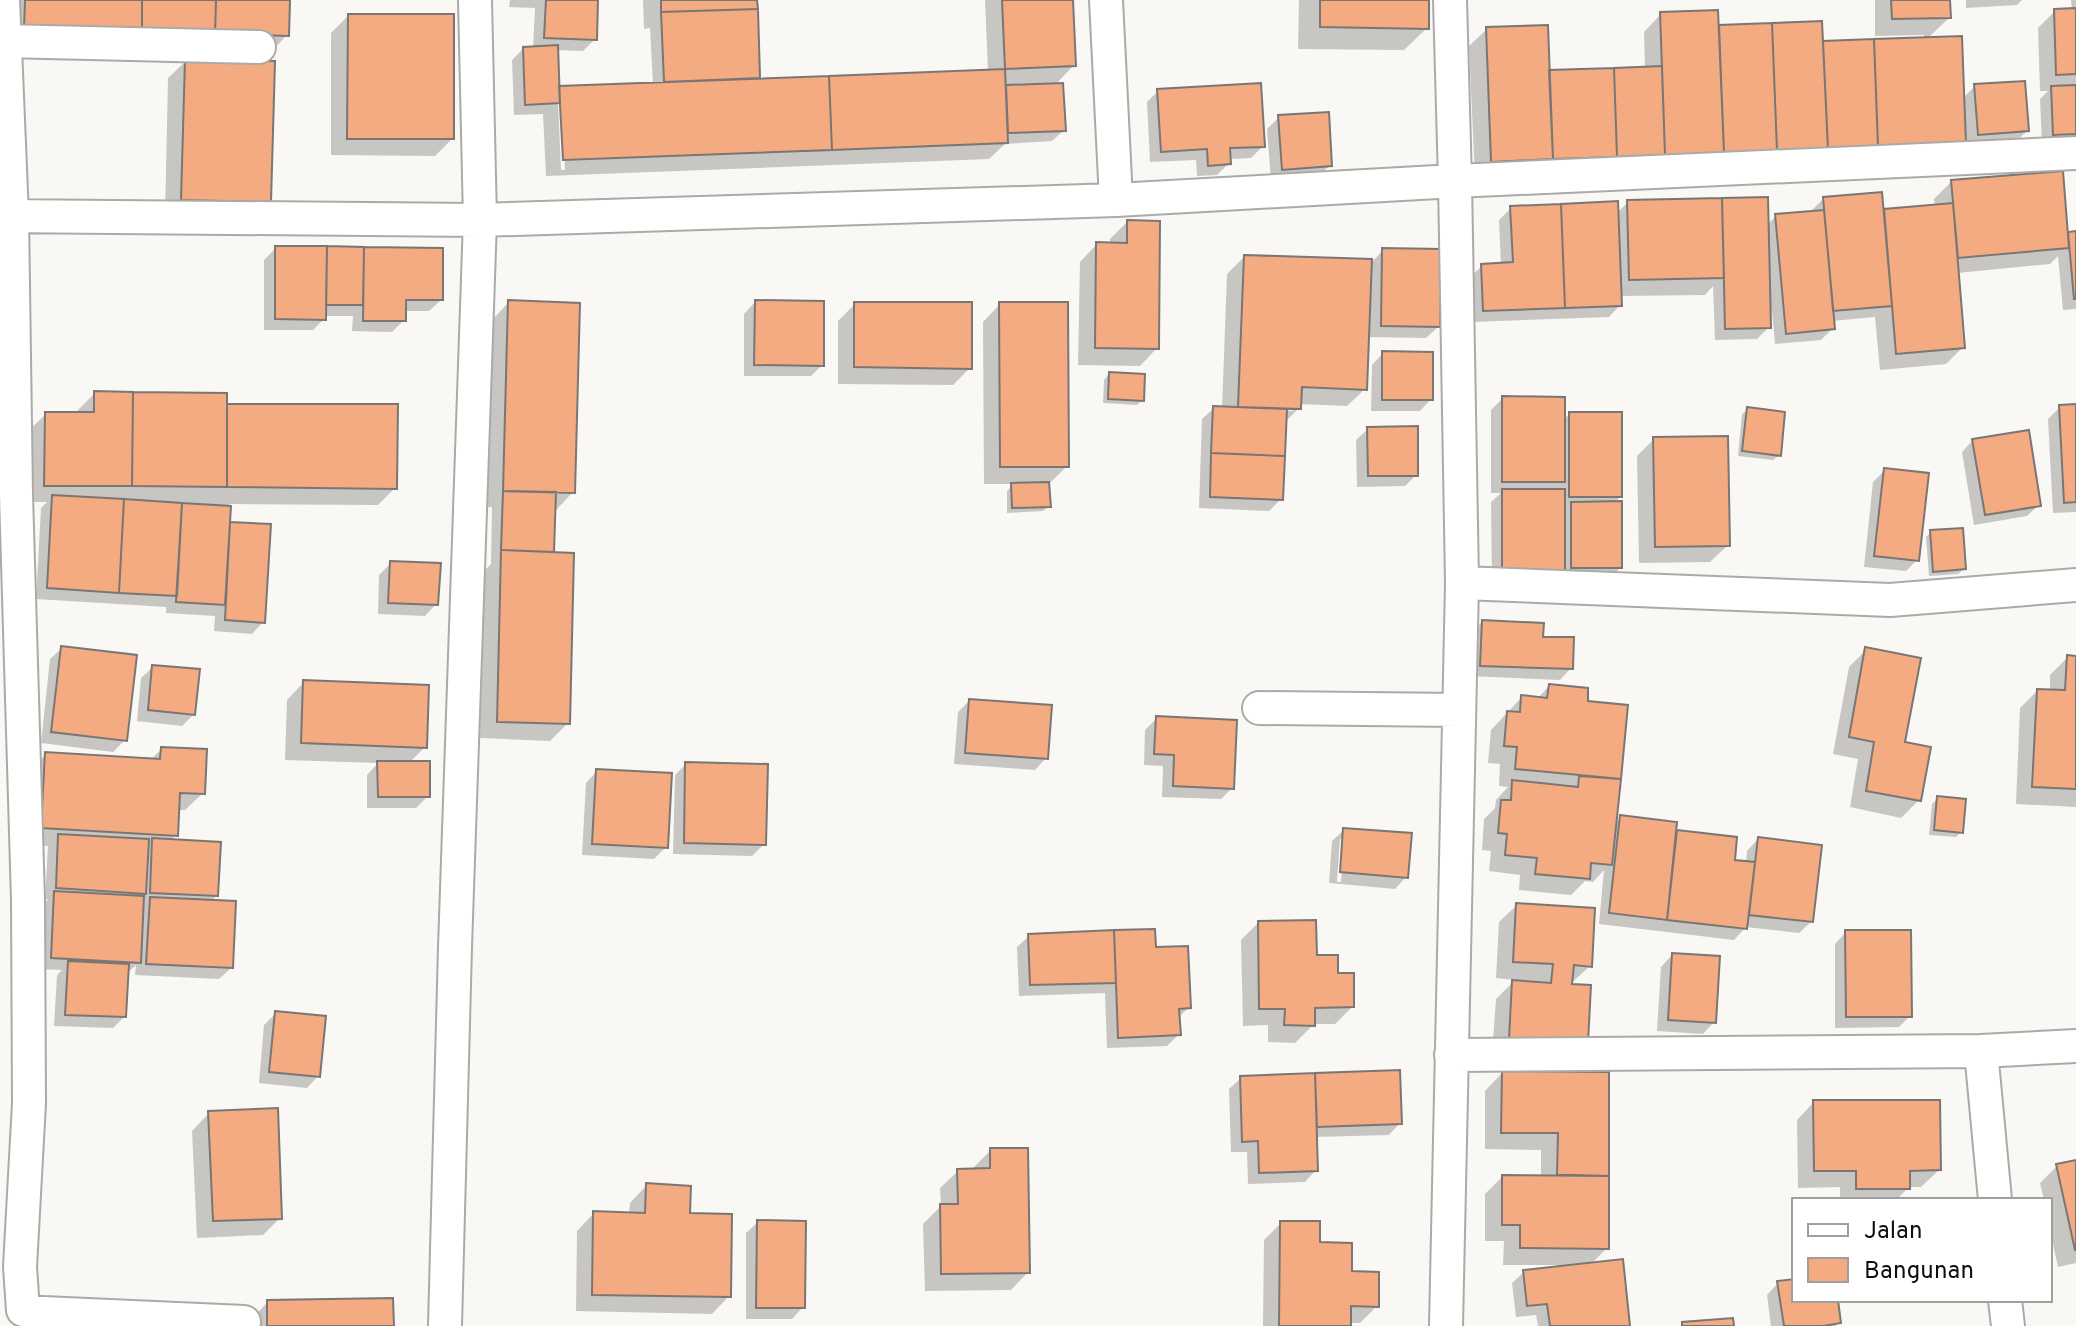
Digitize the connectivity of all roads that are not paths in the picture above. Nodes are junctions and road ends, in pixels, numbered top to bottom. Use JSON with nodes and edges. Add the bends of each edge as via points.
{"nodes":[{"id":1,"x":3,"y":0,"type":"edge"},
{"id":2,"x":475,"y":0,"type":"edge"},
{"id":3,"x":1106,"y":0,"type":"edge"},
{"id":4,"x":1450,"y":0,"type":"edge"},
{"id":5,"x":5,"y":41,"type":"junction"},
{"id":6,"x":259,"y":47,"type":"dead end"},
{"id":7,"x":2076,"y":153,"type":"edge"},
{"id":8,"x":1455,"y":181,"type":"junction"},
{"id":9,"x":1116,"y":200,"type":"junction"},
{"id":10,"x":6,"y":216,"type":"edge"},
{"id":11,"x":480,"y":220,"type":"junction"},
{"id":12,"x":8,"y":495,"type":"edge"},
{"id":13,"x":1462,"y":583,"type":"junction"},
{"id":14,"x":2076,"y":585,"type":"edge"},
{"id":15,"x":1259,"y":708,"type":"dead end"},
{"id":16,"x":1459,"y":710,"type":"junction"},
{"id":17,"x":12,"y":743,"type":"edge"},
{"id":18,"x":2076,"y":1046,"type":"edge"},
{"id":19,"x":1981,"y":1051,"type":"junction"},
{"id":20,"x":1451,"y":1055,"type":"junction"},
{"id":21,"x":1995,"y":1198,"type":"edge"},
{"id":22,"x":2005,"y":1302,"type":"edge"},
{"id":23,"x":23,"y":1318,"type":"edge"},
{"id":24,"x":244,"y":1322,"type":"dead end"},
{"id":25,"x":445,"y":1326,"type":"edge"},
{"id":26,"x":1446,"y":1326,"type":"edge"},
{"id":27,"x":2008,"y":1326,"type":"edge"}],
"edges":[{"from":1,"to":5,"type":"street"},
{"from":2,"to":11,"type":"street"},
{"from":3,"to":9,"type":"street"},
{"from":4,"to":8,"type":"street"},
{"from":5,"to":6,"type":"street"},
{"from":5,"to":10,"type":"street"},
{"from":7,"to":8,"type":"street"},
{"from":8,"to":9,"type":"street"},
{"from":8,"to":13,"type":"street"},
{"from":9,"to":11,"type":"street"},
{"from":10,"to":11,"type":"street"},
{"from":10,"to":12,"type":"street"},
{"from":11,"to":25,"type":"street"},
{"from":12,"to":17,"type":"street"},
{"from":13,"to":14,"type":"street","via":[[1890,600]]},
{"from":13,"to":16,"type":"street"},
{"from":15,"to":16,"type":"street"},
{"from":16,"to":20,"type":"street"},
{"from":17,"to":23,"type":"street","via":[[28,900]]},
{"from":18,"to":19,"type":"street"},
{"from":19,"to":20,"type":"street"},
{"from":19,"to":21,"type":"street"},
{"from":20,"to":26,"type":"street"},
{"from":22,"to":27,"type":"street"},
{"from":23,"to":24,"type":"street","via":[[43,1313]]}]}
